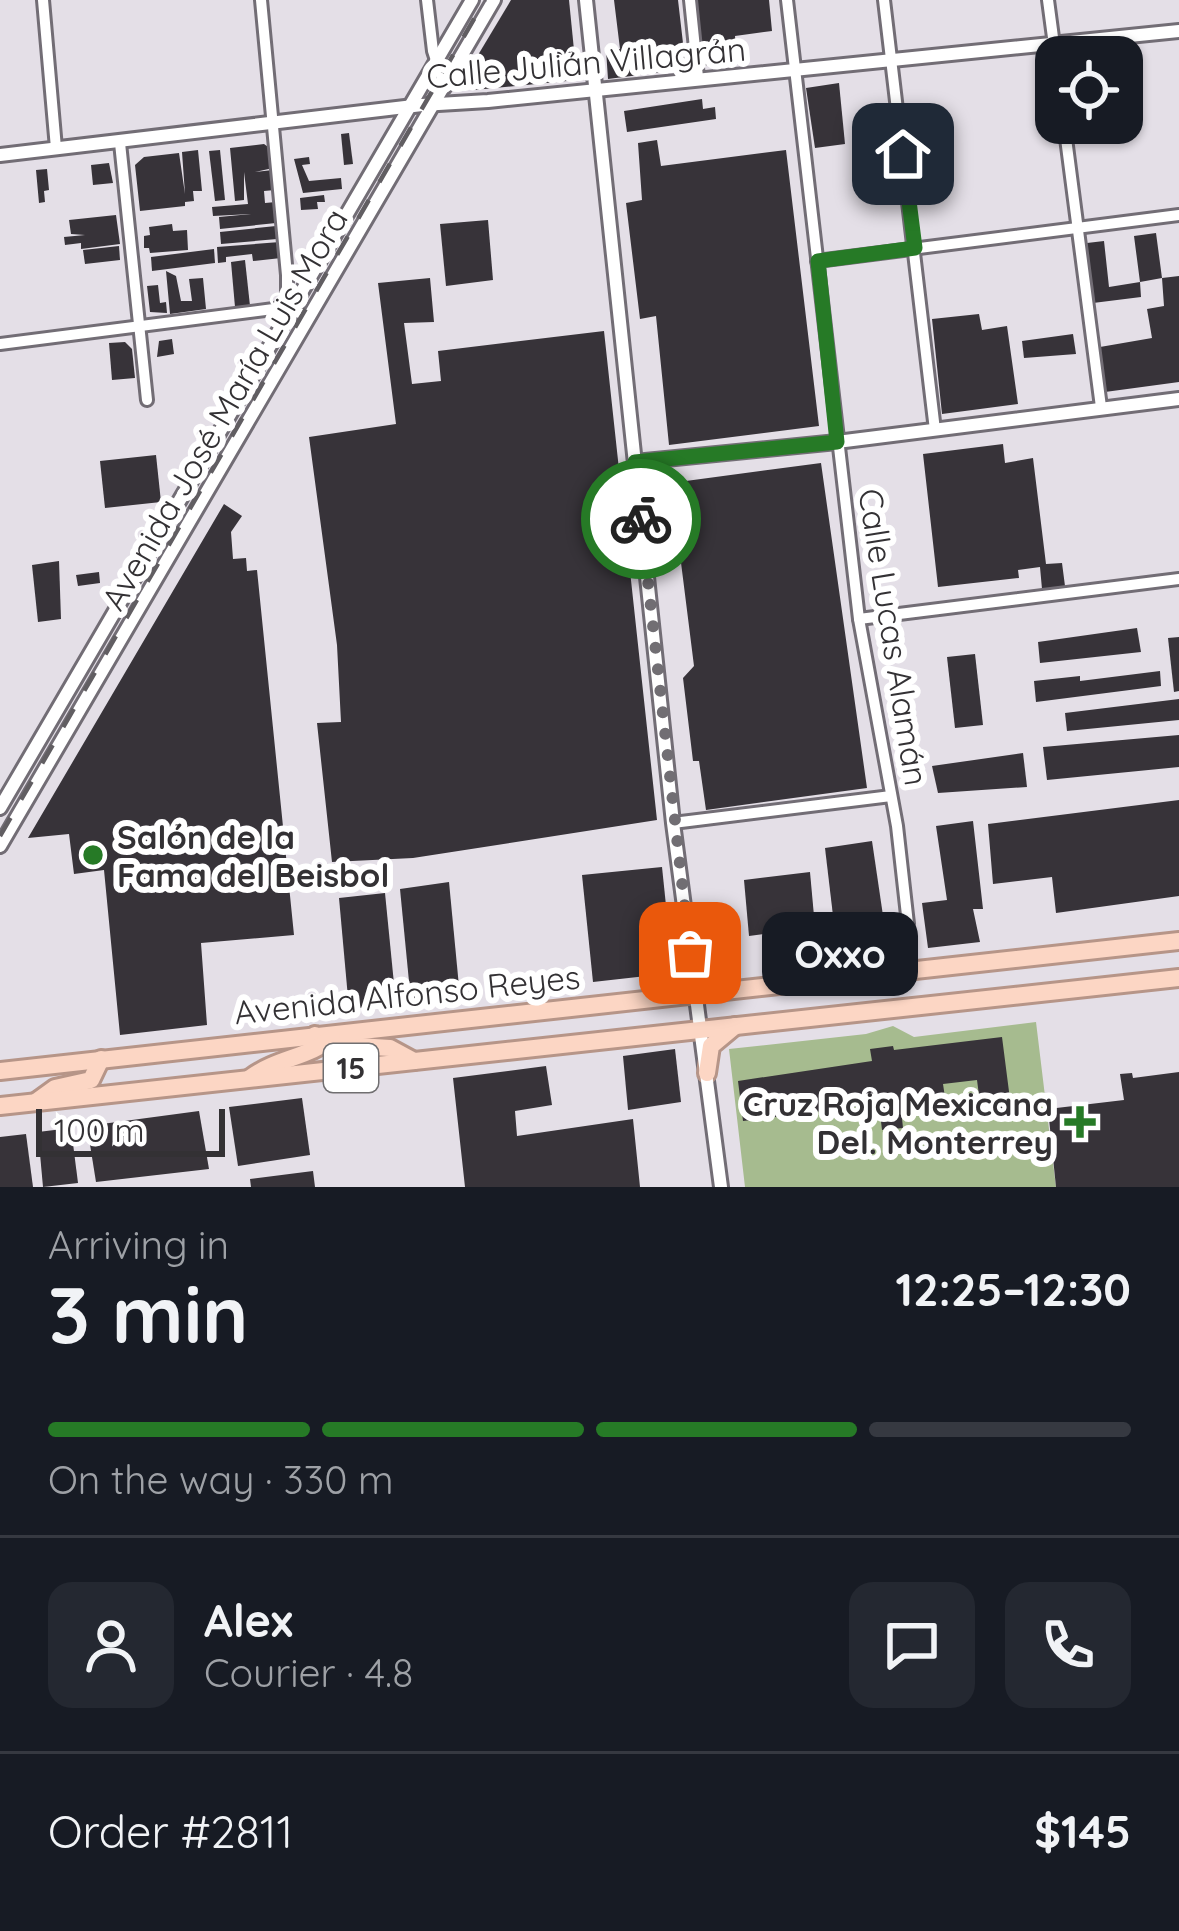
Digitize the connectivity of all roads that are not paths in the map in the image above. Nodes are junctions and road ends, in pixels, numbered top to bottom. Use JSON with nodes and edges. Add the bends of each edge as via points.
{"nodes":[{"id":1,"x":43,"y":0,"type":"edge"},
{"id":2,"x":261,"y":0,"type":"edge"},
{"id":3,"x":427,"y":0,"type":"edge"},
{"id":4,"x":472,"y":0,"type":"edge"},
{"id":5,"x":494,"y":0,"type":"edge"},
{"id":6,"x":586,"y":0,"type":"edge"},
{"id":7,"x":690,"y":0,"type":"edge"},
{"id":8,"x":787,"y":0,"type":"edge"},
{"id":9,"x":884,"y":0,"type":"edge"},
{"id":10,"x":1048,"y":0,"type":"edge"},
{"id":11,"x":1179,"y":31,"type":"edge"},
{"id":12,"x":1053,"y":36,"type":"edge"},
{"id":13,"x":1134,"y":36,"type":"edge"},
{"id":14,"x":1035,"y":47,"type":"edge"},
{"id":15,"x":891,"y":59,"type":"junction"},
{"id":16,"x":436,"y":65,"type":"junction"},
{"id":17,"x":795,"y":70,"type":"junction"},
{"id":18,"x":698,"y":77,"type":"junction"},
{"id":19,"x":445,"y":88,"type":"junction"},
{"id":20,"x":595,"y":89,"type":"junction"},
{"id":21,"x":436,"y":104,"type":"junction"},
{"id":22,"x":410,"y":106,"type":"junction"},
{"id":23,"x":274,"y":124,"type":"junction"},
{"id":24,"x":120,"y":143,"type":"junction"},
{"id":25,"x":1067,"y":144,"type":"edge"},
{"id":26,"x":56,"y":148,"type":"junction"},
{"id":27,"x":0,"y":155,"type":"edge"},
{"id":28,"x":1179,"y":215,"type":"edge"},
{"id":29,"x":1078,"y":228,"type":"junction"},
{"id":30,"x":915,"y":248,"type":"junction"},
{"id":31,"x":818,"y":261,"type":"junction"},
{"id":32,"x":290,"y":308,"type":"junction"},
{"id":33,"x":310,"y":316,"type":"junction"},
{"id":34,"x":138,"y":327,"type":"junction"},
{"id":35,"x":0,"y":344,"type":"edge"},
{"id":36,"x":1179,"y":399,"type":"edge"},
{"id":37,"x":147,"y":400,"type":"dead end"},
{"id":38,"x":1101,"y":407,"type":"junction"},
{"id":39,"x":935,"y":430,"type":"junction"},
{"id":40,"x":837,"y":442,"type":"junction"},
{"id":41,"x":635,"y":462,"type":"junction"},
{"id":42,"x":1179,"y":579,"type":"edge"},
{"id":43,"x":859,"y":619,"type":"junction"},
{"id":44,"x":891,"y":796,"type":"junction"},
{"id":45,"x":0,"y":808,"type":"edge"},
{"id":46,"x":673,"y":823,"type":"junction"},
{"id":47,"x":0,"y":846,"type":"edge"},
{"id":48,"x":908,"y":924,"type":"dead end"},
{"id":49,"x":1179,"y":941,"type":"edge"},
{"id":50,"x":1179,"y":978,"type":"edge"},
{"id":51,"x":695,"y":992,"type":"junction"},
{"id":52,"x":747,"y":1023,"type":"junction"},
{"id":53,"x":701,"y":1029,"type":"junction"},
{"id":54,"x":325,"y":1036,"type":"junction"},
{"id":55,"x":100,"y":1059,"type":"junction"},
{"id":56,"x":414,"y":1061,"type":"junction"},
{"id":57,"x":0,"y":1071,"type":"edge"},
{"id":58,"x":707,"y":1073,"type":"junction"},
{"id":59,"x":249,"y":1079,"type":"junction"},
{"id":60,"x":37,"y":1102,"type":"junction"},
{"id":61,"x":0,"y":1106,"type":"edge"},
{"id":62,"x":721,"y":1187,"type":"edge"}],
"edges":[{"from":1,"to":26,"type":"street"},
{"from":2,"to":23,"type":"street"},
{"from":3,"to":16,"type":"street"},
{"from":4,"to":16,"type":"street","name":"Avenida José María Luis Mora"},
{"from":5,"to":19,"type":"street","name":"Avenida José María Luis Mora"},
{"from":6,"to":20,"type":"street"},
{"from":7,"to":18,"type":"street"},
{"from":8,"to":17,"type":"street","name":"Calle Lucas Alamán"},
{"from":9,"to":15,"type":"street"},
{"from":10,"to":12,"type":"street"},
{"from":11,"to":13,"type":"street","name":"Calle Julián Villagrán"},
{"from":14,"to":15,"type":"street","name":"Calle Julián Villagrán"},
{"from":15,"to":17,"type":"street","name":"Calle Julián Villagrán"},
{"from":15,"to":30,"type":"street"},
{"from":16,"to":19,"type":"street"},
{"from":16,"to":22,"type":"street","name":"Avenida José María Luis Mora"},
{"from":17,"to":18,"type":"street","name":"Calle Julián Villagrán"},
{"from":17,"to":31,"type":"street","name":"Calle Lucas Alamán"},
{"from":18,"to":20,"type":"street","name":"Calle Julián Villagrán"},
{"from":19,"to":21,"type":"street","name":"Avenida José María Luis Mora"},
{"from":20,"to":21,"type":"street","name":"Calle Julián Villagrán"},
{"from":20,"to":41,"type":"street"},
{"from":21,"to":22,"type":"street","name":"Calle Julián Villagrán"},
{"from":21,"to":33,"type":"street","name":"Avenida José María Luis Mora"},
{"from":22,"to":23,"type":"street","name":"Calle Julián Villagrán"},
{"from":22,"to":32,"type":"street","name":"Avenida José María Luis Mora"},
{"from":23,"to":24,"type":"street","name":"Calle Julián Villagrán"},
{"from":23,"to":32,"type":"street"},
{"from":24,"to":26,"type":"street","name":"Calle Julián Villagrán"},
{"from":24,"to":34,"type":"street"},
{"from":25,"to":29,"type":"street"},
{"from":26,"to":27,"type":"street","name":"Calle Julián Villagrán"},
{"from":28,"to":29,"type":"street"},
{"from":29,"to":30,"type":"street"},
{"from":29,"to":38,"type":"street"},
{"from":30,"to":31,"type":"street"},
{"from":30,"to":39,"type":"street"},
{"from":31,"to":40,"type":"street","name":"Calle Lucas Alamán"},
{"from":32,"to":33,"type":"street"},
{"from":32,"to":34,"type":"street"},
{"from":32,"to":45,"type":"street","name":"Avenida José María Luis Mora"},
{"from":33,"to":47,"type":"street","name":"Avenida José María Luis Mora"},
{"from":34,"to":35,"type":"street"},
{"from":34,"to":37,"type":"street"},
{"from":36,"to":38,"type":"street"},
{"from":38,"to":39,"type":"street"},
{"from":39,"to":40,"type":"street"},
{"from":40,"to":41,"type":"street"},
{"from":40,"to":43,"type":"street","name":"Calle Lucas Alamán"},
{"from":41,"to":46,"type":"street"},
{"from":42,"to":43,"type":"street"},
{"from":43,"to":44,"type":"street","name":"Calle Lucas Alamán"},
{"from":44,"to":46,"type":"street"},
{"from":44,"to":48,"type":"street","name":"Calle Lucas Alamán"},
{"from":46,"to":51,"type":"street"},
{"from":49,"to":51,"type":"highway","name":"Avenida Alfonso Reyes","number":"15"},
{"from":50,"to":52,"type":"highway","name":"Avenida Alfonso Reyes","number":"15"},
{"from":51,"to":53,"type":"street"},
{"from":51,"to":54,"type":"highway","name":"Avenida Alfonso Reyes","number":"15"},
{"from":52,"to":53,"type":"highway","name":"Avenida Alfonso Reyes","number":"15"},
{"from":52,"to":58,"type":"highway","via":[[715,1040]]},
{"from":53,"to":56,"type":"highway","name":"Avenida Alfonso Reyes","number":"15"},
{"from":53,"to":58,"type":"street"},
{"from":54,"to":55,"type":"highway","name":"Avenida Alfonso Reyes","number":"15"},
{"from":54,"to":56,"type":"highway","via":[[390,1048]]},
{"from":54,"to":59,"type":"highway"},
{"from":55,"to":57,"type":"highway","name":"Avenida Alfonso Reyes","number":"15"},
{"from":55,"to":60,"type":"highway","via":[[91,1080],[55,1088]]},
{"from":56,"to":59,"type":"highway","name":"Avenida Alfonso Reyes","number":"15"},
{"from":58,"to":62,"type":"street"},
{"from":59,"to":60,"type":"highway","name":"Avenida Alfonso Reyes","number":"15"},
{"from":60,"to":61,"type":"highway","name":"Avenida Alfonso Reyes","number":"15"}]}
